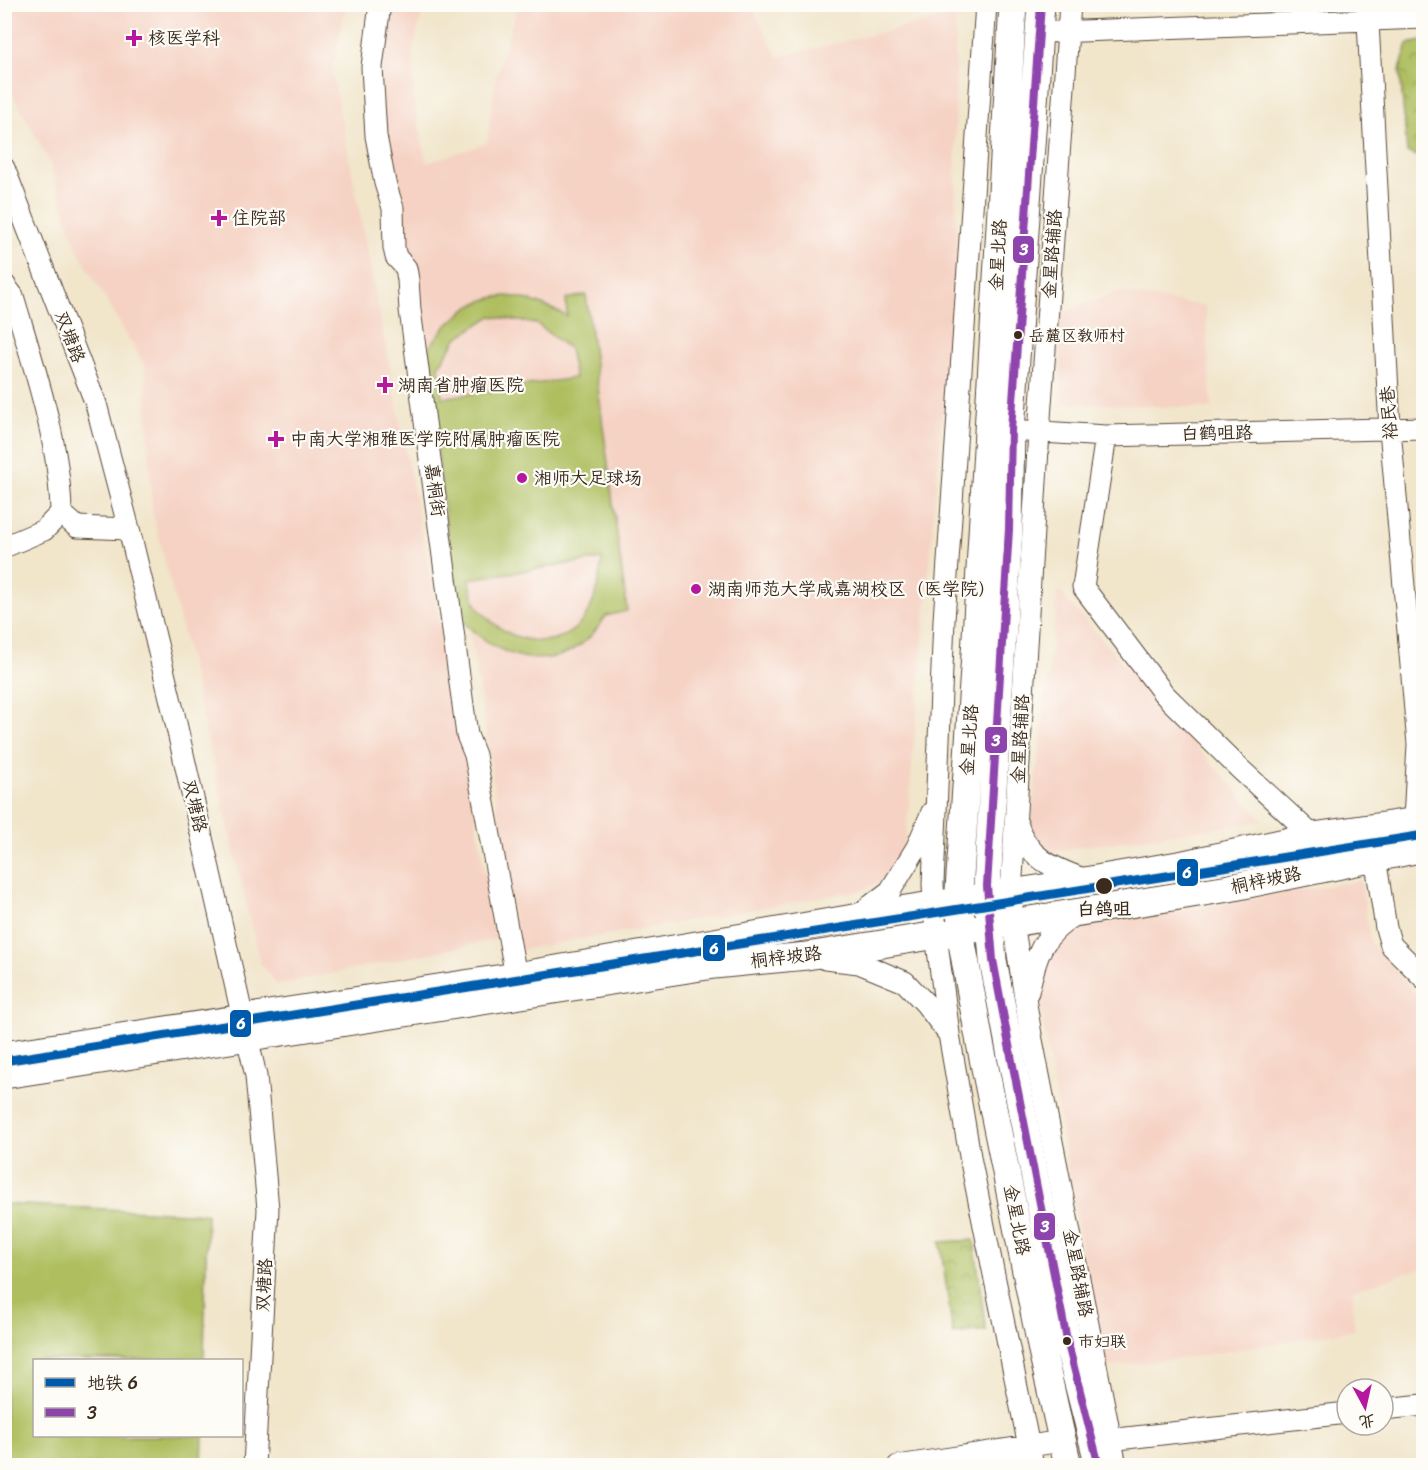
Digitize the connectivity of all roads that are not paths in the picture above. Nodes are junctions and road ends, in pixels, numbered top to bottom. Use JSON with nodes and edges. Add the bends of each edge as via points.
{"nodes":[{"id":1,"x":380,"y":4,"type":"edge"},
{"id":2,"x":986,"y":4,"type":"edge"},
{"id":3,"x":1013,"y":4,"type":"edge"},
{"id":4,"x":1041,"y":4,"type":"edge"},
{"id":5,"x":1070,"y":4,"type":"edge"},
{"id":6,"x":1367,"y":12,"type":"edge"},
{"id":7,"x":1424,"y":18,"type":"edge"},
{"id":8,"x":1068,"y":32,"type":"junction"},
{"id":9,"x":1039,"y":33,"type":"junction"},
{"id":10,"x":4,"y":168,"type":"edge"},
{"id":11,"x":4,"y":284,"type":"edge"},
{"id":12,"x":1424,"y":428,"type":"edge"},
{"id":13,"x":1390,"y":429,"type":"junction"},
{"id":14,"x":1011,"y":430,"type":"junction"},
{"id":15,"x":1039,"y":432,"type":"junction"},
{"id":16,"x":1106,"y":436,"type":"junction"},
{"id":17,"x":62,"y":513,"type":"junction"},
{"id":18,"x":129,"y":529,"type":"junction"},
{"id":19,"x":4,"y":547,"type":"edge"},
{"id":20,"x":937,"y":800,"type":"junction"},
{"id":21,"x":1016,"y":819,"type":"junction"},
{"id":22,"x":1419,"y":820,"type":"edge"},
{"id":23,"x":1313,"y":837,"type":"junction"},
{"id":24,"x":1424,"y":848,"type":"edge"},
{"id":25,"x":1375,"y":857,"type":"junction"},
{"id":26,"x":1086,"y":880,"type":"junction"},
{"id":27,"x":999,"y":895,"type":"junction"},
{"id":28,"x":946,"y":903,"type":"junction"},
{"id":29,"x":1079,"y":913,"type":"junction"},
{"id":30,"x":855,"y":918,"type":"junction"},
{"id":31,"x":1001,"y":925,"type":"junction"},
{"id":32,"x":949,"y":933,"type":"junction"},
{"id":33,"x":807,"y":956,"type":"junction"},
{"id":34,"x":516,"y":976,"type":"junction"},
{"id":35,"x":1424,"y":978,"type":"edge"},
{"id":36,"x":1026,"y":1004,"type":"junction"},
{"id":37,"x":245,"y":1028,"type":"junction"},
{"id":38,"x":949,"y":1034,"type":"junction"},
{"id":39,"x":4,"y":1054,"type":"edge"},
{"id":40,"x":4,"y":1075,"type":"edge"},
{"id":41,"x":1424,"y":1405,"type":"edge"},
{"id":42,"x":1395,"y":1408,"type":"edge"},
{"id":43,"x":1335,"y":1415,"type":"edge"},
{"id":44,"x":1101,"y":1449,"type":"edge"},
{"id":45,"x":1065,"y":1453,"type":"edge"},
{"id":46,"x":254,"y":1466,"type":"edge"},
{"id":47,"x":898,"y":1466,"type":"edge"},
{"id":48,"x":1033,"y":1466,"type":"edge"},
{"id":49,"x":1116,"y":1466,"type":"edge"}],
"edges":[{"from":1,"to":34,"type":"street","name":"嘉桐街","via":[[372,67],[376,136],[393,208],[394,248],[408,280],[467,735],[475,755]]},
{"from":2,"to":20,"type":"street","via":[[944,620]]},
{"from":3,"to":28,"type":"main road","name":"金星北路","via":[[959,869]]},
{"from":4,"to":9,"type":"main road","name":"金星北路"},
{"from":5,"to":8,"type":"street","name":"金星路辅路"},
{"from":6,"to":7,"type":"street"},
{"from":6,"to":8,"type":"street"},
{"from":6,"to":13,"type":"street","name":"裕民巷"},
{"from":8,"to":9,"type":"street"},
{"from":8,"to":15,"type":"street","name":"金星路辅路"},
{"from":9,"to":14,"type":"main road","name":"金星北路"},
{"from":10,"to":18,"type":"street","name":"双塘路","via":[[96,404]]},
{"from":11,"to":17,"type":"street","via":[[14,296],[42,398],[61,488]]},
{"from":12,"to":13,"type":"street","name":"白鹤咀路"},
{"from":13,"to":16,"type":"street","name":"白鹤咀路"},
{"from":13,"to":22,"type":"street","name":"裕民巷","via":[[1418,744]]},
{"from":14,"to":15,"type":"street","name":"白鹤咀路"},
{"from":14,"to":27,"type":"main road","name":"金星北路","via":[[1009,529],[987,864]]},
{"from":15,"to":16,"type":"street","name":"白鹤咀路"},
{"from":15,"to":21,"type":"street","name":"金星路辅路"},
{"from":16,"to":23,"type":"street","via":[[1083,587],[1164,694]]},
{"from":17,"to":18,"type":"street","via":[[77,527]]},
{"from":17,"to":19,"type":"street","via":[[44,530]]},
{"from":18,"to":37,"type":"street","name":"双塘路"},
{"from":20,"to":28,"type":"street"},
{"from":20,"to":30,"type":"street","via":[[917,847],[890,891]]},
{"from":21,"to":26,"type":"street","via":[[1021,838],[1033,852],[1054,868]]},
{"from":21,"to":27,"type":"street","name":"金星路辅路"},
{"from":22,"to":23,"type":"main road","name":"桐梓坡路"},
{"from":23,"to":26,"type":"main road","name":"桐梓坡路"},
{"from":24,"to":25,"type":"main road","name":"桐梓坡路"},
{"from":25,"to":29,"type":"main road","name":"桐梓坡路","via":[[1229,888]]},
{"from":25,"to":35,"type":"street","via":[[1391,945]]},
{"from":26,"to":27,"type":"main road","name":"桐梓坡路"},
{"from":27,"to":28,"type":"main road","name":"桐梓坡路"},
{"from":27,"to":31,"type":"main road","name":"金星北路"},
{"from":28,"to":30,"type":"main road","name":"桐梓坡路"},
{"from":28,"to":32,"type":"main road","name":"金星北路"},
{"from":29,"to":31,"type":"main road","name":"桐梓坡路"},
{"from":29,"to":36,"type":"street","via":[[1045,939],[1034,965]]},
{"from":30,"to":34,"type":"main road","name":"桐梓坡路"},
{"from":31,"to":32,"type":"main road","name":"桐梓坡路"},
{"from":31,"to":36,"type":"street","name":"金星路辅路"},
{"from":31,"to":44,"type":"main road","name":"金星北路","via":[[1012,1061],[1067,1340]]},
{"from":32,"to":33,"type":"main road","name":"桐梓坡路"},
{"from":32,"to":38,"type":"street"},
{"from":32,"to":45,"type":"main road","name":"金星北路","via":[[980,1043]]},
{"from":33,"to":37,"type":"main road","name":"桐梓坡路"},
{"from":33,"to":38,"type":"street","via":[[859,963],[904,982]]},
{"from":34,"to":37,"type":"main road","name":"桐梓坡路"},
{"from":36,"to":44,"type":"street","name":"金星路辅路"},
{"from":37,"to":39,"type":"main road","name":"桐梓坡路"},
{"from":37,"to":40,"type":"main road","name":"桐梓坡路"},
{"from":37,"to":46,"type":"street","name":"双塘路","via":[[256,1076],[268,1209]]},
{"from":38,"to":48,"type":"street"},
{"from":41,"to":42,"type":"street"},
{"from":43,"to":44,"type":"street"},
{"from":44,"to":49,"type":"street","name":"金星路辅路"},
{"from":45,"to":47,"type":"street"}]}
